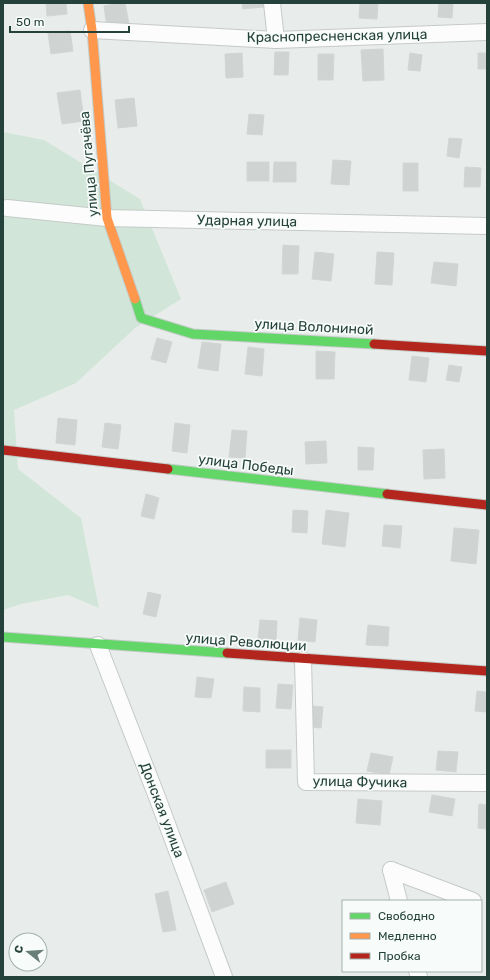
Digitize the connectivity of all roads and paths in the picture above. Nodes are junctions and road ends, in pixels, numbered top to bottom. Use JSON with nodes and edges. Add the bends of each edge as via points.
{"nodes":[{"id":1,"x":88,"y":3,"type":"edge"},
{"id":2,"x":272,"y":3,"type":"edge"},
{"id":3,"x":92,"y":30,"type":"junction"},
{"id":4,"x":487,"y":32,"type":"edge"},
{"id":5,"x":276,"y":40,"type":"junction"},
{"id":6,"x":7,"y":208,"type":"dead end"},
{"id":7,"x":107,"y":218,"type":"junction"},
{"id":8,"x":487,"y":226,"type":"edge"},
{"id":9,"x":141,"y":318,"type":"joint"},
{"id":10,"x":487,"y":351,"type":"edge"},
{"id":11,"x":3,"y":450,"type":"edge"},
{"id":12,"x":487,"y":505,"type":"edge"},
{"id":13,"x":3,"y":637,"type":"edge"},
{"id":14,"x":98,"y":645,"type":"junction"},
{"id":15,"x":303,"y":660,"type":"junction"},
{"id":16,"x":487,"y":671,"type":"edge"},
{"id":17,"x":487,"y":783,"type":"edge"},
{"id":18,"x":399,"y":900,"type":"edge"},
{"id":19,"x":470,"y":900,"type":"edge"},
{"id":20,"x":224,"y":977,"type":"edge"}],
"edges":[{"from":1,"to":3,"type":"street","name":"улица Пугачёва"},
{"from":2,"to":5,"type":"street"},
{"from":3,"to":5,"type":"street","name":"Краснопресненская улица"},
{"from":3,"to":7,"type":"street","name":"улица Пугачёва"},
{"from":4,"to":5,"type":"street","name":"Краснопресненская улица"},
{"from":6,"to":7,"type":"street","name":"Ударная улица"},
{"from":7,"to":8,"type":"street","name":"Ударная улица"},
{"from":7,"to":9,"type":"street","name":"улица Пугачёва"},
{"from":9,"to":10,"type":"street","name":"улица Волониной","via":[[193,334]]},
{"from":11,"to":12,"type":"street","name":"улица Победы"},
{"from":13,"to":14,"type":"street","name":"улица Революции"},
{"from":14,"to":15,"type":"street","name":"улица Революции"},
{"from":14,"to":20,"type":"street","name":"Донская улица"},
{"from":15,"to":16,"type":"street","name":"улица Революции"},
{"from":15,"to":17,"type":"street","name":"улица Фучика","via":[[306,782]]},
{"from":18,"to":19,"type":"street","via":[[391,870]]}]}
